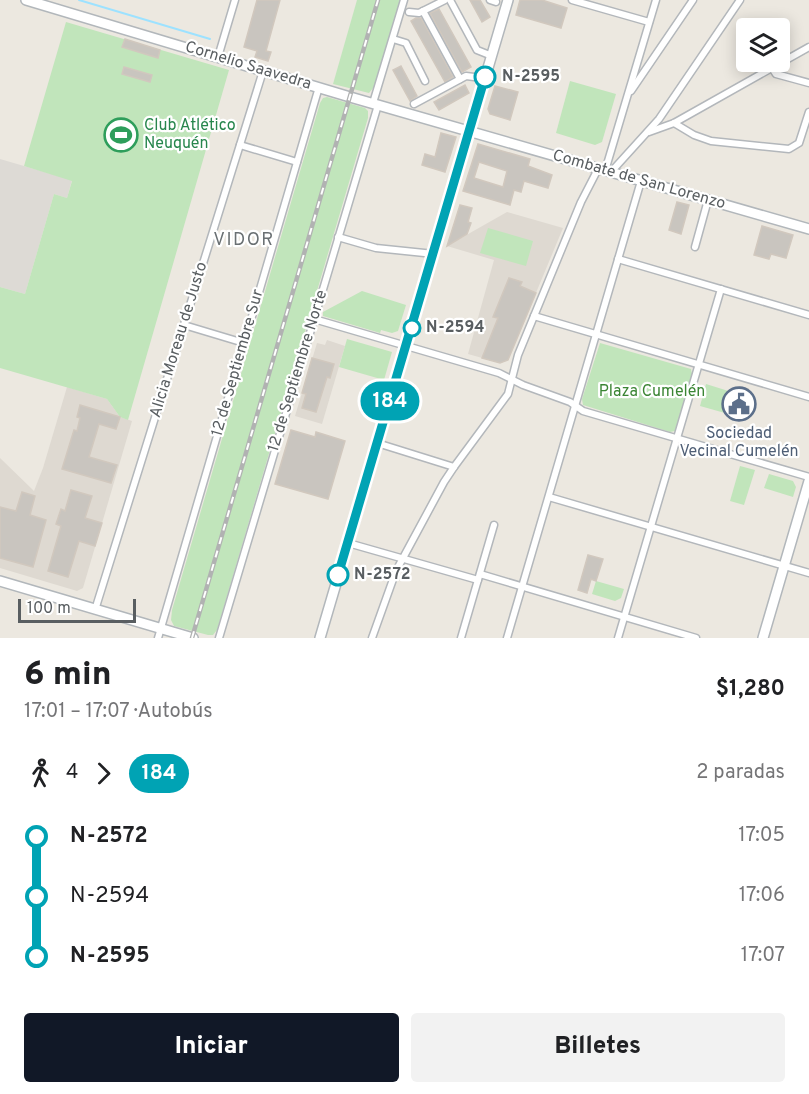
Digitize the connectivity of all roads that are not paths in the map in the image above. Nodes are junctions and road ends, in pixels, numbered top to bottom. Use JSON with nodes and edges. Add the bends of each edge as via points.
{"nodes":[{"id":1,"x":26,"y":0,"type":"edge"},
{"id":2,"x":235,"y":0,"type":"edge"},
{"id":3,"x":404,"y":0,"type":"edge"},
{"id":4,"x":445,"y":0,"type":"edge"},
{"id":5,"x":450,"y":0,"type":"edge"},
{"id":6,"x":508,"y":0,"type":"edge"},
{"id":7,"x":572,"y":0,"type":"edge"},
{"id":8,"x":656,"y":0,"type":"edge"},
{"id":9,"x":693,"y":0,"type":"edge"},
{"id":10,"x":740,"y":0,"type":"edge"},
{"id":11,"x":423,"y":11,"type":"junction"},
{"id":12,"x":410,"y":12,"type":"dead end"},
{"id":13,"x":649,"y":22,"type":"junction"},
{"id":14,"x":393,"y":39,"type":"junction"},
{"id":15,"x":809,"y":47,"type":"edge"},
{"id":16,"x":492,"y":56,"type":"junction"},
{"id":17,"x":218,"y":57,"type":"junction"},
{"id":18,"x":790,"y":58,"type":"edge"},
{"id":19,"x":263,"y":71,"type":"junction"},
{"id":20,"x":764,"y":72,"type":"edge"},
{"id":21,"x":775,"y":72,"type":"edge"},
{"id":22,"x":474,"y":77,"type":"dead end"},
{"id":23,"x":460,"y":79,"type":"junction"},
{"id":24,"x":425,"y":81,"type":"dead end"},
{"id":25,"x":809,"y":83,"type":"edge"},
{"id":26,"x":319,"y":87,"type":"junction"},
{"id":27,"x":627,"y":96,"type":"junction"},
{"id":28,"x":376,"y":104,"type":"junction"},
{"id":29,"x":414,"y":104,"type":"dead end"},
{"id":30,"x":809,"y":112,"type":"edge"},
{"id":31,"x":674,"y":123,"type":"junction"},
{"id":32,"x":807,"y":130,"type":"edge"},
{"id":33,"x":470,"y":131,"type":"junction"},
{"id":34,"x":649,"y":132,"type":"junction"},
{"id":35,"x":240,"y":145,"type":"junction"},
{"id":36,"x":297,"y":162,"type":"junction"},
{"id":37,"x":605,"y":170,"type":"junction"},
{"id":38,"x":641,"y":181,"type":"junction"},
{"id":39,"x":708,"y":200,"type":"junction"},
{"id":40,"x":809,"y":230,"type":"edge"},
{"id":41,"x":338,"y":237,"type":"junction"},
{"id":42,"x":695,"y":247,"type":"dead end"},
{"id":43,"x":434,"y":254,"type":"junction"},
{"id":44,"x":618,"y":259,"type":"junction"},
{"id":45,"x":721,"y":289,"type":"junction"},
{"id":46,"x":809,"y":315,"type":"edge"},
{"id":47,"x":534,"y":316,"type":"junction"},
{"id":48,"x":314,"y":319,"type":"junction"},
{"id":49,"x":184,"y":325,"type":"junction"},
{"id":50,"x":596,"y":334,"type":"junction"},
{"id":51,"x":244,"y":343,"type":"junction"},
{"id":52,"x":406,"y":346,"type":"junction"},
{"id":53,"x":699,"y":365,"type":"junction"},
{"id":54,"x":512,"y":380,"type":"junction"},
{"id":55,"x":809,"y":397,"type":"edge"},
{"id":56,"x":575,"y":406,"type":"junction"},
{"id":57,"x":677,"y":438,"type":"junction"},
{"id":58,"x":377,"y":443,"type":"junction"},
{"id":59,"x":454,"y":467,"type":"junction"},
{"id":60,"x":809,"y":479,"type":"edge"},
{"id":61,"x":549,"y":496,"type":"junction"},
{"id":62,"x":494,"y":525,"type":"dead end"},
{"id":63,"x":651,"y":526,"type":"junction"},
{"id":64,"x":348,"y":543,"type":"junction"},
{"id":65,"x":402,"y":558,"type":"junction"},
{"id":66,"x":784,"y":566,"type":"junction"},
{"id":67,"x":809,"y":573,"type":"edge"},
{"id":68,"x":479,"y":577,"type":"junction"},
{"id":69,"x":0,"y":581,"type":"edge"},
{"id":70,"x":522,"y":587,"type":"junction"},
{"id":71,"x":95,"y":610,"type":"junction"},
{"id":72,"x":624,"y":617,"type":"junction"},
{"id":73,"x":159,"y":634,"type":"edge"},
{"id":74,"x":193,"y":638,"type":"edge"},
{"id":75,"x":219,"y":638,"type":"edge"},
{"id":76,"x":320,"y":638,"type":"edge"},
{"id":77,"x":372,"y":638,"type":"edge"},
{"id":78,"x":461,"y":638,"type":"edge"},
{"id":79,"x":507,"y":638,"type":"edge"},
{"id":80,"x":618,"y":638,"type":"edge"},
{"id":81,"x":696,"y":638,"type":"edge"},
{"id":82,"x":763,"y":638,"type":"edge"}],
"edges":[{"from":1,"to":17,"type":"main road","name":"Cornelio Saavedra"},
{"from":2,"to":17,"type":"street"},
{"from":3,"to":14,"type":"street","name":"12 de Septiembre Norte"},
{"from":4,"to":11,"type":"street"},
{"from":5,"to":16,"type":"street","via":[[476,49]]},
{"from":6,"to":16,"type":"main road"},
{"from":7,"to":13,"type":"street"},
{"from":8,"to":13,"type":"street"},
{"from":9,"to":27,"type":"street"},
{"from":10,"to":34,"type":"street"},
{"from":11,"to":12,"type":"street"},
{"from":11,"to":23,"type":"street"},
{"from":13,"to":27,"type":"street"},
{"from":14,"to":24,"type":"street","via":[[406,44]]},
{"from":14,"to":28,"type":"street","name":"12 de Septiembre Norte"},
{"from":15,"to":18,"type":"street"},
{"from":16,"to":33,"type":"main road"},
{"from":17,"to":19,"type":"main road","name":"Cornelio Saavedra"},
{"from":19,"to":26,"type":"main road","name":"Cornelio Saavedra"},
{"from":19,"to":35,"type":"street","name":"Alicia Moreau de Justo"},
{"from":20,"to":31,"type":"street"},
{"from":21,"to":25,"type":"street"},
{"from":22,"to":23,"type":"street"},
{"from":23,"to":29,"type":"street"},
{"from":26,"to":28,"type":"main road","name":"Cornelio Saavedra"},
{"from":26,"to":36,"type":"street","name":"12 de Septiembre Sur"},
{"from":27,"to":37,"type":"street"},
{"from":28,"to":33,"type":"main road","name":"Cornelio Saavedra"},
{"from":28,"to":41,"type":"street","name":"12 de Septiembre Norte"},
{"from":30,"to":32,"type":"street"},
{"from":31,"to":32,"type":"street","via":[[711,141],[786,149],[800,143]]},
{"from":31,"to":34,"type":"street"},
{"from":33,"to":37,"type":"main road","name":"Combate de San Lorenzo"},
{"from":33,"to":43,"type":"main road"},
{"from":34,"to":37,"type":"street"},
{"from":35,"to":36,"type":"street"},
{"from":35,"to":49,"type":"street","name":"Alicia Moreau de Justo"},
{"from":36,"to":51,"type":"street","name":"12 de Septiembre Sur"},
{"from":37,"to":38,"type":"main road","name":"Combate de San Lorenzo"},
{"from":37,"to":47,"type":"street","via":[[581,202]]},
{"from":38,"to":39,"type":"main road","name":"Combate de San Lorenzo"},
{"from":38,"to":44,"type":"street"},
{"from":39,"to":40,"type":"main road","name":"Combate de San Lorenzo"},
{"from":39,"to":42,"type":"street"},
{"from":41,"to":43,"type":"street","via":[[376,248]]},
{"from":41,"to":48,"type":"street","name":"12 de Septiembre Norte"},
{"from":43,"to":52,"type":"main road"},
{"from":44,"to":45,"type":"street"},
{"from":44,"to":50,"type":"street"},
{"from":45,"to":46,"type":"street"},
{"from":45,"to":53,"type":"street"},
{"from":47,"to":50,"type":"street"},
{"from":47,"to":54,"type":"street"},
{"from":48,"to":52,"type":"street"},
{"from":48,"to":75,"type":"street","name":"12 de Septiembre Norte"},
{"from":49,"to":51,"type":"street"},
{"from":49,"to":71,"type":"street","name":"Alicia Moreau de Justo"},
{"from":50,"to":53,"type":"street"},
{"from":50,"to":56,"type":"street"},
{"from":51,"to":73,"type":"street","name":"12 de Septiembre Sur"},
{"from":52,"to":54,"type":"street"},
{"from":52,"to":58,"type":"main road"},
{"from":53,"to":55,"type":"street"},
{"from":53,"to":57,"type":"street"},
{"from":54,"to":56,"type":"street"},
{"from":54,"to":59,"type":"street","via":[[506,399]]},
{"from":56,"to":57,"type":"street"},
{"from":56,"to":61,"type":"street"},
{"from":57,"to":60,"type":"street"},
{"from":57,"to":63,"type":"street"},
{"from":58,"to":59,"type":"street"},
{"from":58,"to":64,"type":"main road"},
{"from":59,"to":65,"type":"street"},
{"from":60,"to":66,"type":"main road"},
{"from":61,"to":63,"type":"street"},
{"from":61,"to":70,"type":"street"},
{"from":62,"to":68,"type":"street"},
{"from":63,"to":66,"type":"street"},
{"from":63,"to":72,"type":"street"},
{"from":64,"to":65,"type":"street"},
{"from":64,"to":76,"type":"main road"},
{"from":65,"to":68,"type":"street"},
{"from":65,"to":77,"type":"street"},
{"from":66,"to":67,"type":"street"},
{"from":66,"to":82,"type":"main road"},
{"from":68,"to":70,"type":"street"},
{"from":68,"to":78,"type":"street"},
{"from":69,"to":71,"type":"main road"},
{"from":70,"to":72,"type":"street"},
{"from":70,"to":79,"type":"street"},
{"from":71,"to":73,"type":"main road"},
{"from":72,"to":80,"type":"street"},
{"from":72,"to":81,"type":"street"},
{"from":73,"to":74,"type":"main road"}]}
